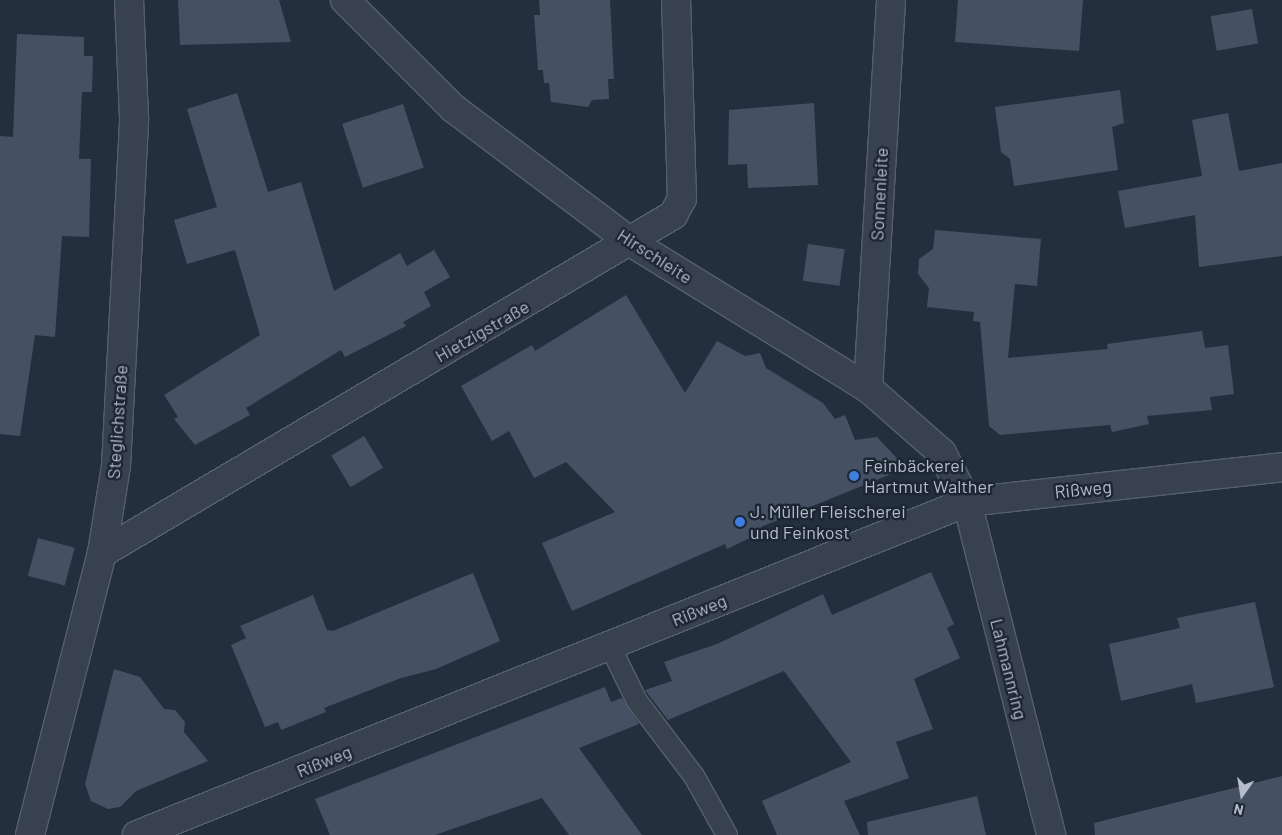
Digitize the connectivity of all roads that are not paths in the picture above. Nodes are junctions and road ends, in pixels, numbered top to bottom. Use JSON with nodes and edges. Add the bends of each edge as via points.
{"nodes":[{"id":1,"x":129,"y":0,"type":"edge"},
{"id":2,"x":345,"y":0,"type":"edge"},
{"id":3,"x":676,"y":0,"type":"edge"},
{"id":4,"x":891,"y":0,"type":"edge"},
{"id":5,"x":632,"y":243,"type":"junction"},
{"id":6,"x":868,"y":388,"type":"junction"},
{"id":7,"x":1282,"y":467,"type":"edge"},
{"id":8,"x":966,"y":502,"type":"junction"},
{"id":9,"x":102,"y":553,"type":"junction"},
{"id":10,"x":610,"y":646,"type":"junction"},
{"id":11,"x":30,"y":835,"type":"edge"},
{"id":12,"x":137,"y":835,"type":"edge"},
{"id":13,"x":727,"y":835,"type":"edge"},
{"id":14,"x":1051,"y":835,"type":"edge"}],
"edges":[{"from":1,"to":9,"type":"street","name":"Steglichstraße","via":[[134,118],[116,466]]},
{"from":2,"to":5,"type":"street","name":"Hirschleite","via":[[453,108]]},
{"from":3,"to":5,"type":"street","name":"Hietzigstraße","via":[[682,199],[673,215]]},
{"from":4,"to":6,"type":"street","name":"Sonnenleite"},
{"from":5,"to":6,"type":"street","name":"Hirschleite"},
{"from":5,"to":9,"type":"street","name":"Hietzigstraße"},
{"from":6,"to":8,"type":"street","name":"Hirschleite","via":[[942,453]]},
{"from":7,"to":8,"type":"street","name":"Rißweg"},
{"from":8,"to":10,"type":"street","name":"Rißweg"},
{"from":8,"to":14,"type":"street","name":"Lahmannring"},
{"from":9,"to":11,"type":"street","name":"Steglichstraße"},
{"from":10,"to":12,"type":"street","name":"Rißweg"},
{"from":10,"to":13,"type":"lane","via":[[637,701],[694,776]]}]}
